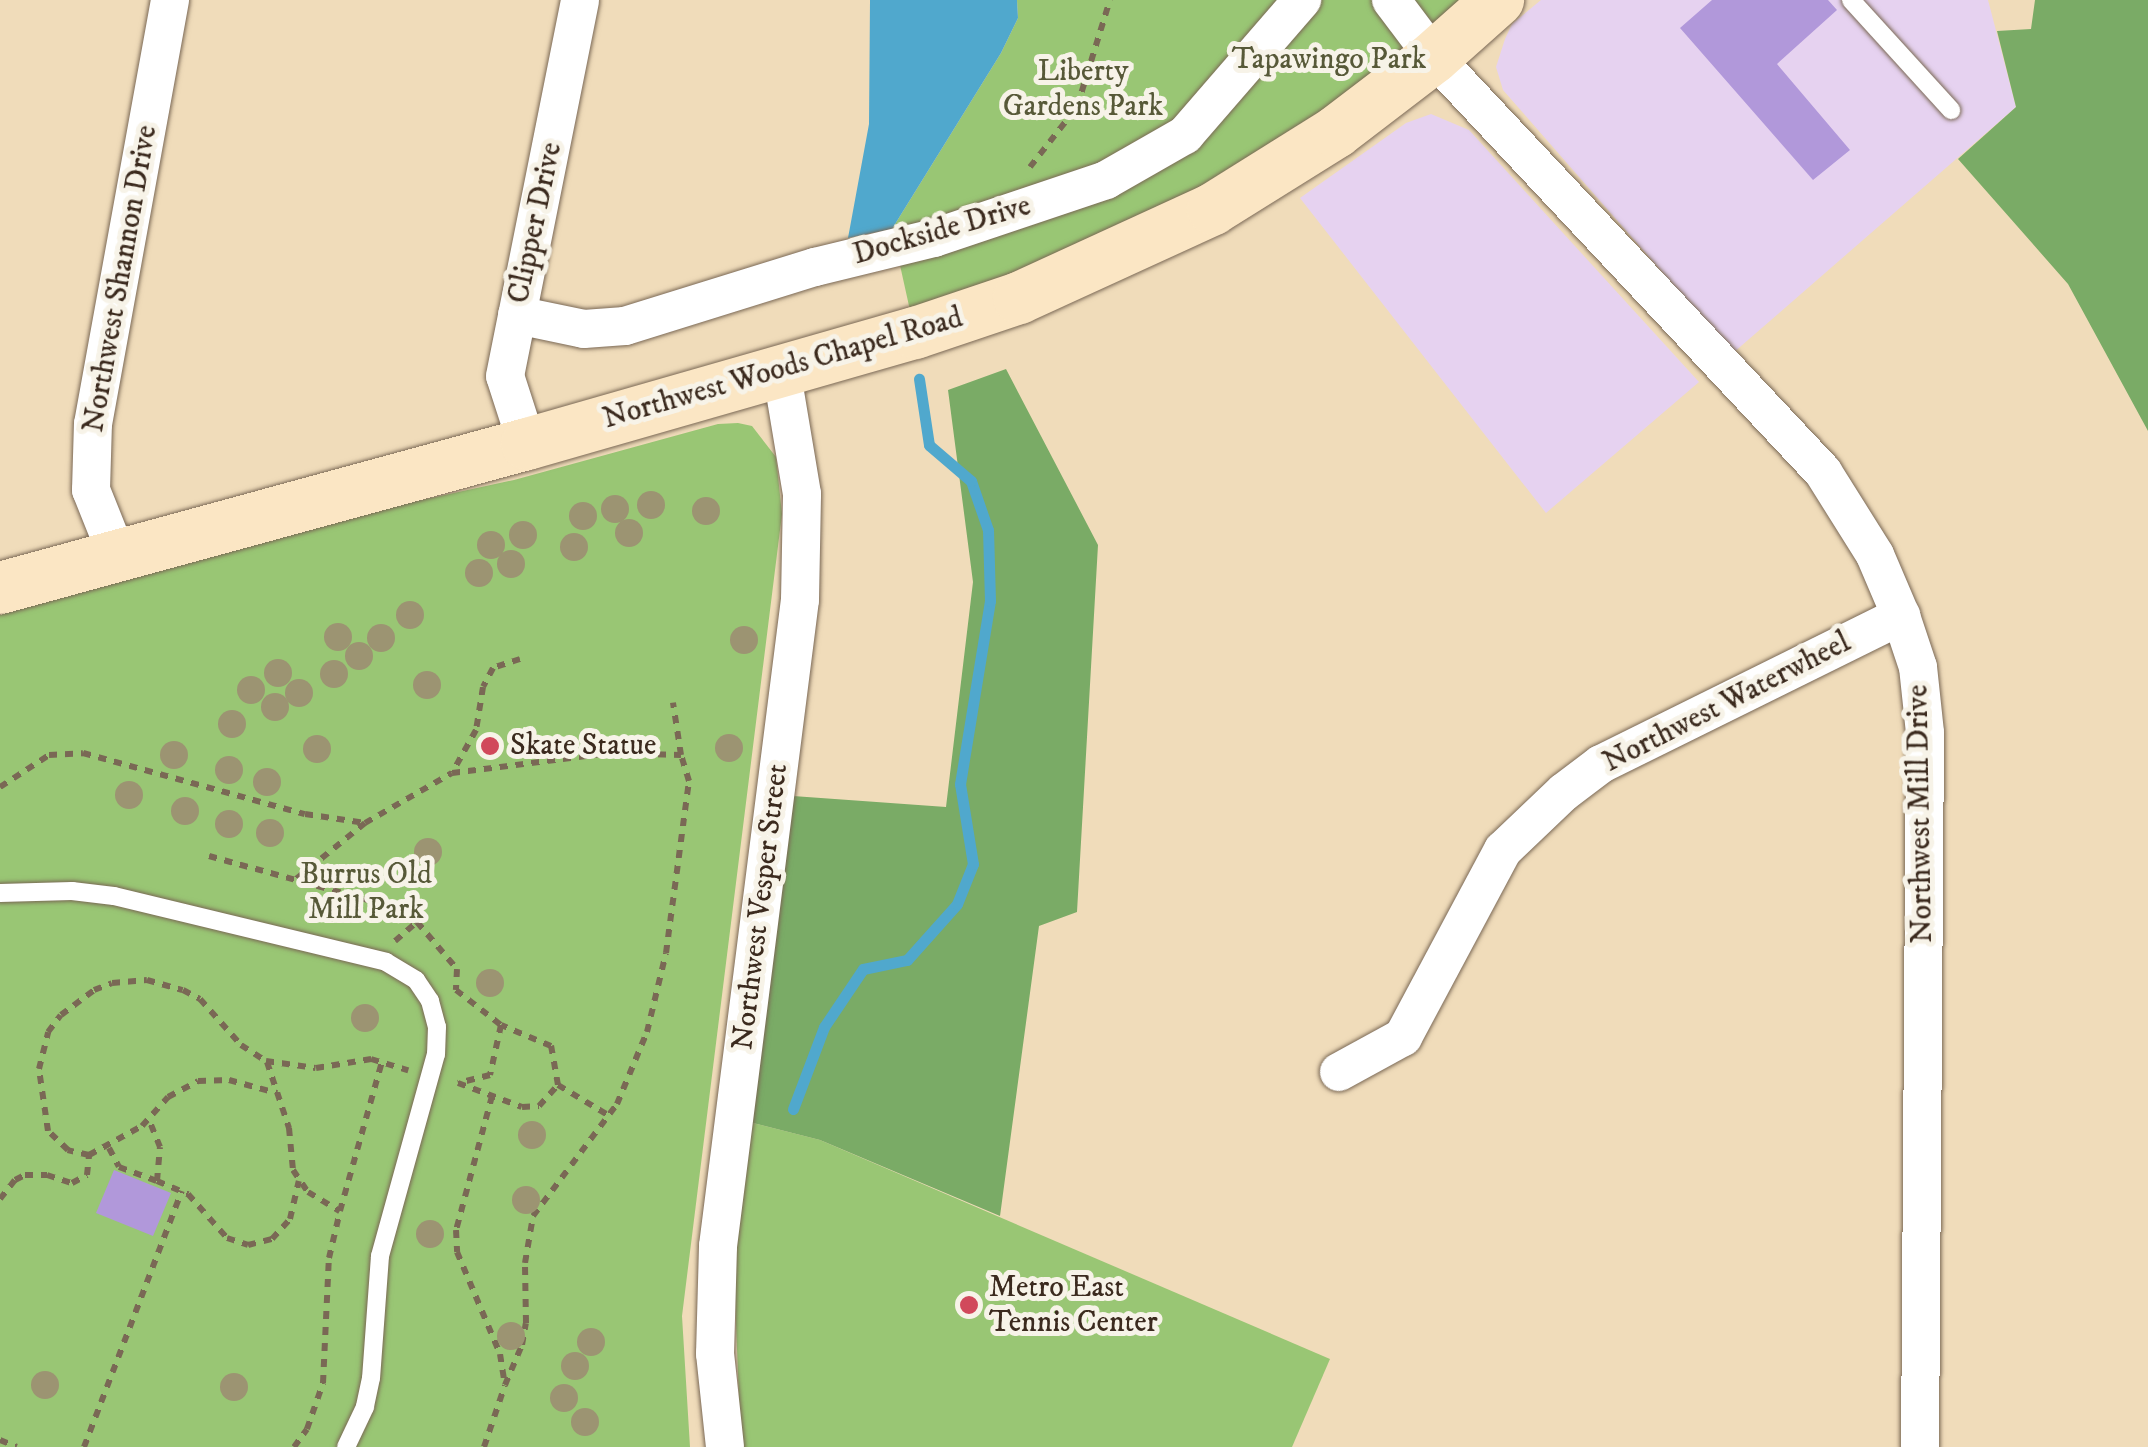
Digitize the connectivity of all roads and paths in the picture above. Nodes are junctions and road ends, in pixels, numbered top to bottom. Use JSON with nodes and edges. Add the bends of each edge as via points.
{"nodes":[{"id":1,"x":170,"y":0,"type":"edge"},
{"id":2,"x":580,"y":0,"type":"edge"},
{"id":3,"x":1110,"y":0,"type":"edge"},
{"id":4,"x":1302,"y":0,"type":"edge"},
{"id":5,"x":1390,"y":0,"type":"edge"},
{"id":6,"x":1498,"y":0,"type":"edge"},
{"id":7,"x":1851,"y":0,"type":"edge"},
{"id":8,"x":1434,"y":57,"type":"junction"},
{"id":9,"x":1950,"y":110,"type":"dead end"},
{"id":10,"x":1016,"y":175,"type":"dead end"},
{"id":11,"x":517,"y":315,"type":"junction"},
{"id":12,"x":782,"y":369,"type":"junction"},
{"id":13,"x":527,"y":444,"type":"junction"},
{"id":14,"x":117,"y":555,"type":"junction"},
{"id":15,"x":0,"y":588,"type":"edge"},
{"id":16,"x":1901,"y":616,"type":"junction"},
{"id":17,"x":520,"y":658,"type":"dead end"},
{"id":18,"x":674,"y":703,"type":"dead end"},
{"id":19,"x":680,"y":755,"type":"junction"},
{"id":20,"x":452,"y":772,"type":"junction"},
{"id":21,"x":0,"y":787,"type":"edge"},
{"id":22,"x":365,"y":823,"type":"junction"},
{"id":23,"x":209,"y":856,"type":"dead end"},
{"id":24,"x":296,"y":879,"type":"junction"},
{"id":25,"x":0,"y":893,"type":"edge"},
{"id":26,"x":417,"y":922,"type":"dead end"},
{"id":27,"x":266,"y":1061,"type":"junction"},
{"id":28,"x":382,"y":1062,"type":"junction"},
{"id":29,"x":414,"y":1071,"type":"dead end"},
{"id":30,"x":1339,"y":1072,"type":"dead end"},
{"id":31,"x":558,"y":1085,"type":"junction"},
{"id":32,"x":278,"y":1094,"type":"junction"},
{"id":33,"x":492,"y":1096,"type":"junction"},
{"id":34,"x":608,"y":1115,"type":"junction"},
{"id":35,"x":149,"y":1120,"type":"junction"},
{"id":36,"x":110,"y":1148,"type":"junction"},
{"id":37,"x":89,"y":1155,"type":"junction"},
{"id":38,"x":157,"y":1181,"type":"junction"},
{"id":39,"x":300,"y":1182,"type":"junction"},
{"id":40,"x":182,"y":1191,"type":"junction"},
{"id":41,"x":0,"y":1199,"type":"edge"},
{"id":42,"x":340,"y":1211,"type":"junction"},
{"id":43,"x":505,"y":1385,"type":"junction"},
{"id":44,"x":0,"y":1440,"type":"edge"},
{"id":45,"x":17,"y":1447,"type":"edge"},
{"id":46,"x":84,"y":1447,"type":"edge"},
{"id":47,"x":294,"y":1447,"type":"edge"},
{"id":48,"x":346,"y":1447,"type":"edge"},
{"id":49,"x":484,"y":1447,"type":"edge"},
{"id":50,"x":725,"y":1447,"type":"edge"},
{"id":51,"x":1920,"y":1447,"type":"edge"}],
"edges":[{"from":1,"to":14,"type":"street","name":"Northwest Shannon Drive","via":[[93,424],[91,490]]},
{"from":2,"to":11,"type":"street","name":"Clipper Drive"},
{"from":3,"to":10,"type":"path","via":[[1077,106],[1031,166]]},
{"from":4,"to":11,"type":"street","name":"Dockside Drive","via":[[1184,136],[1106,180],[934,238],[624,326],[584,329]]},
{"from":5,"to":8,"type":"street","name":"Northwest Mill Drive"},
{"from":6,"to":8,"type":"main road","name":"Northwest Woods Chapel Road"},
{"from":7,"to":9,"type":"lane"},
{"from":8,"to":12,"type":"main road","name":"Northwest Woods Chapel Road","via":[[1336,132],[1227,200],[1105,262],[915,333]]},
{"from":8,"to":16,"type":"street","name":"Northwest Mill Drive","via":[[1823,472],[1876,554]]},
{"from":11,"to":13,"type":"street","name":"Clipper Drive","via":[[505,376]]},
{"from":12,"to":13,"type":"main road","name":"Northwest Woods Chapel Road"},
{"from":12,"to":50,"type":"street","name":"Northwest Vesper Street","via":[[802,494],[800,600],[718,1246],[715,1354]]},
{"from":13,"to":14,"type":"main road","name":"Northwest Woods Chapel Road"},
{"from":14,"to":15,"type":"main road","name":"Northwest Woods Chapel Road"},
{"from":16,"to":30,"type":"street","name":"Northwest Waterwheel","via":[[1600,764],[1564,792],[1503,850],[1403,1037]]},
{"from":16,"to":51,"type":"street","name":"Northwest Mill Drive","via":[[1918,667],[1925,734]]},
{"from":17,"to":20,"type":"path","via":[[493,668],[476,730]]},
{"from":18,"to":19,"type":"path"},
{"from":19,"to":20,"type":"path","via":[[610,753]]},
{"from":19,"to":34,"type":"path","via":[[689,781],[666,953],[647,1032]]},
{"from":20,"to":22,"type":"path"},
{"from":21,"to":22,"type":"path","via":[[49,754],[82,752],[305,814]]},
{"from":22,"to":24,"type":"path"},
{"from":23,"to":24,"type":"path"},
{"from":24,"to":26,"type":"path","via":[[400,909]]},
{"from":25,"to":48,"type":"lane","via":[[114,896],[386,962],[416,980],[430,1001],[436,1054],[380,1256],[371,1378]]},
{"from":27,"to":28,"type":"path","via":[[316,1068]]},
{"from":27,"to":32,"type":"path"},
{"from":27,"to":37,"type":"path","via":[[183,990],[128,979],[94,990],[48,1032],[39,1069],[48,1132],[68,1150]]},
{"from":28,"to":29,"type":"path"},
{"from":28,"to":42,"type":"path"},
{"from":31,"to":33,"type":"path","via":[[539,1106]]},
{"from":31,"to":33,"type":"path","via":[[551,1046],[501,1025],[490,1075],[458,1082]]},
{"from":31,"to":34,"type":"path"},
{"from":32,"to":35,"type":"path","via":[[229,1080],[198,1080],[168,1097]]},
{"from":32,"to":39,"type":"path"},
{"from":33,"to":43,"type":"path","via":[[456,1230],[457,1252],[500,1354]]},
{"from":34,"to":43,"type":"path","via":[[533,1216],[526,1323]]},
{"from":35,"to":36,"type":"path"},
{"from":35,"to":38,"type":"path","via":[[160,1146]]},
{"from":36,"to":37,"type":"path"},
{"from":36,"to":38,"type":"path","via":[[119,1166]]},
{"from":37,"to":41,"type":"path","via":[[80,1182],[26,1175]]},
{"from":38,"to":40,"type":"path"},
{"from":39,"to":40,"type":"path","via":[[290,1219],[260,1244],[227,1238],[201,1203]]},
{"from":39,"to":42,"type":"path"},
{"from":40,"to":46,"type":"path"},
{"from":42,"to":47,"type":"path","via":[[329,1258],[323,1383]]},
{"from":43,"to":49,"type":"path"},
{"from":44,"to":45,"type":"path"}]}
